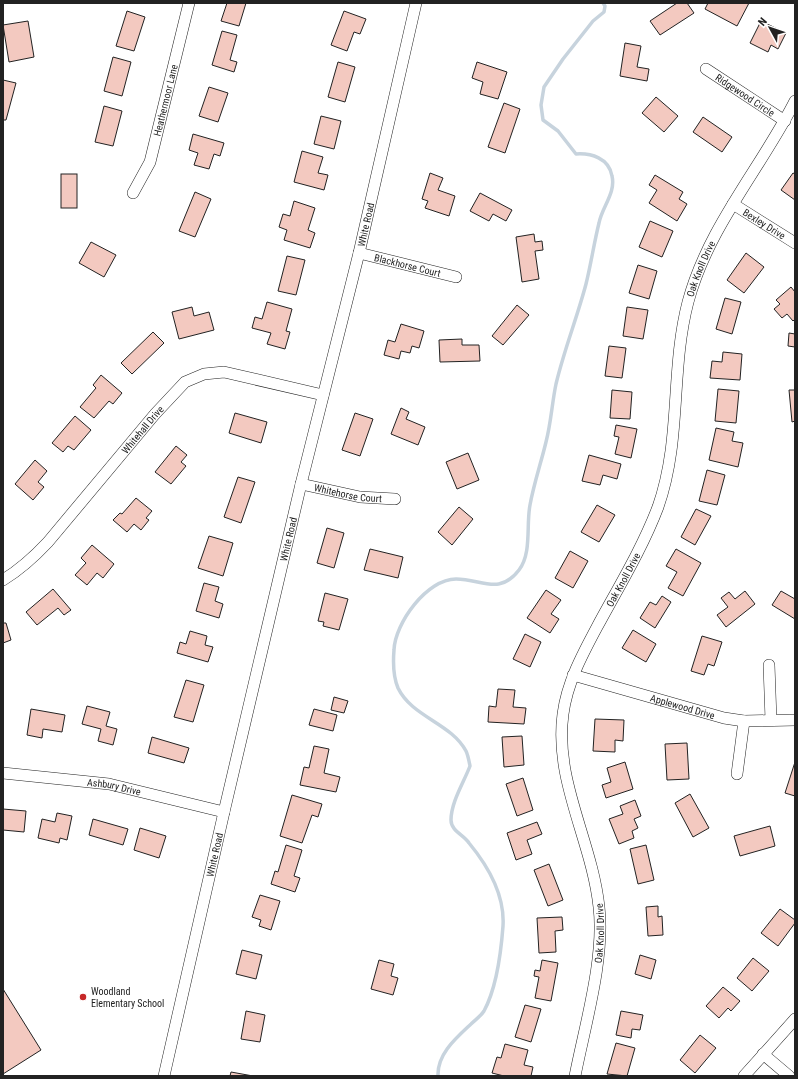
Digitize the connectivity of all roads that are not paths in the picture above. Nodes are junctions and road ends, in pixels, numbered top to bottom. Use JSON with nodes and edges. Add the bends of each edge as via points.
{"nodes":[{"id":1,"x":189,"y":3,"type":"edge"},
{"id":2,"x":416,"y":3,"type":"edge"},
{"id":3,"x":706,"y":69,"type":"dead end"},
{"id":4,"x":795,"y":101,"type":"edge"},
{"id":5,"x":785,"y":121,"type":"junction"},
{"id":6,"x":133,"y":193,"type":"dead end"},
{"id":7,"x":733,"y":204,"type":"junction"},
{"id":8,"x":795,"y":243,"type":"edge"},
{"id":9,"x":359,"y":253,"type":"junction"},
{"id":10,"x":456,"y":277,"type":"dead end"},
{"id":11,"x":323,"y":395,"type":"junction"},
{"id":12,"x":302,"y":484,"type":"junction"},
{"id":13,"x":395,"y":499,"type":"dead end"},
{"id":14,"x":3,"y":580,"type":"edge"},
{"id":15,"x":768,"y":665,"type":"dead end"},
{"id":16,"x":573,"y":675,"type":"junction"},
{"id":17,"x":771,"y":720,"type":"junction"},
{"id":18,"x":795,"y":720,"type":"edge"},
{"id":19,"x":744,"y":721,"type":"junction"},
{"id":20,"x":3,"y":773,"type":"edge"},
{"id":21,"x":738,"y":774,"type":"dead end"},
{"id":22,"x":224,"y":812,"type":"junction"},
{"id":23,"x":795,"y":1019,"type":"edge"},
{"id":24,"x":763,"y":1054,"type":"junction"},
{"id":25,"x":164,"y":1076,"type":"edge"},
{"id":26,"x":575,"y":1076,"type":"edge"},
{"id":27,"x":744,"y":1076,"type":"edge"},
{"id":28,"x":789,"y":1076,"type":"edge"}],
"edges":[{"from":1,"to":6,"type":"street","name":"Heathermoor Lane","via":[[150,162]]},
{"from":2,"to":9,"type":"street","name":"White Road"},
{"from":3,"to":5,"type":"street","name":"Ridgewood Circle"},
{"from":4,"to":5,"type":"street","name":"Oak Knoll Drive"},
{"from":5,"to":7,"type":"street","name":"Oak Knoll Drive"},
{"from":7,"to":8,"type":"street","name":"Bexley Drive"},
{"from":7,"to":16,"type":"street","name":"Oak Knoll Drive","via":[[708,248],[687,306],[678,360],[674,443],[663,492],[642,543]]},
{"from":9,"to":10,"type":"street","name":"Blackhorse Court"},
{"from":9,"to":11,"type":"street","name":"White Road"},
{"from":11,"to":12,"type":"street","name":"White Road"},
{"from":11,"to":14,"type":"street","name":"Whitehall Drive","via":[[224,372],[204,374],[185,382],[177,388],[33,559]]},
{"from":12,"to":13,"type":"street","name":"Whitehorse Court","via":[[360,497]]},
{"from":12,"to":22,"type":"street","name":"White Road"},
{"from":15,"to":17,"type":"street"},
{"from":16,"to":19,"type":"street","name":"Applewood Drive","via":[[717,716]]},
{"from":16,"to":26,"type":"street","name":"Oak Knoll Drive","via":[[563,716],[563,762],[593,877],[601,923],[597,964]]},
{"from":17,"to":18,"type":"street","name":"Applewood Drive"},
{"from":17,"to":19,"type":"street","name":"Applewood Drive"},
{"from":19,"to":21,"type":"street"},
{"from":20,"to":22,"type":"street","name":"Ashbury Drive","via":[[109,784]]},
{"from":22,"to":25,"type":"street","name":"White Road"},
{"from":23,"to":24,"type":"street"},
{"from":24,"to":27,"type":"street"},
{"from":24,"to":28,"type":"street"}]}
